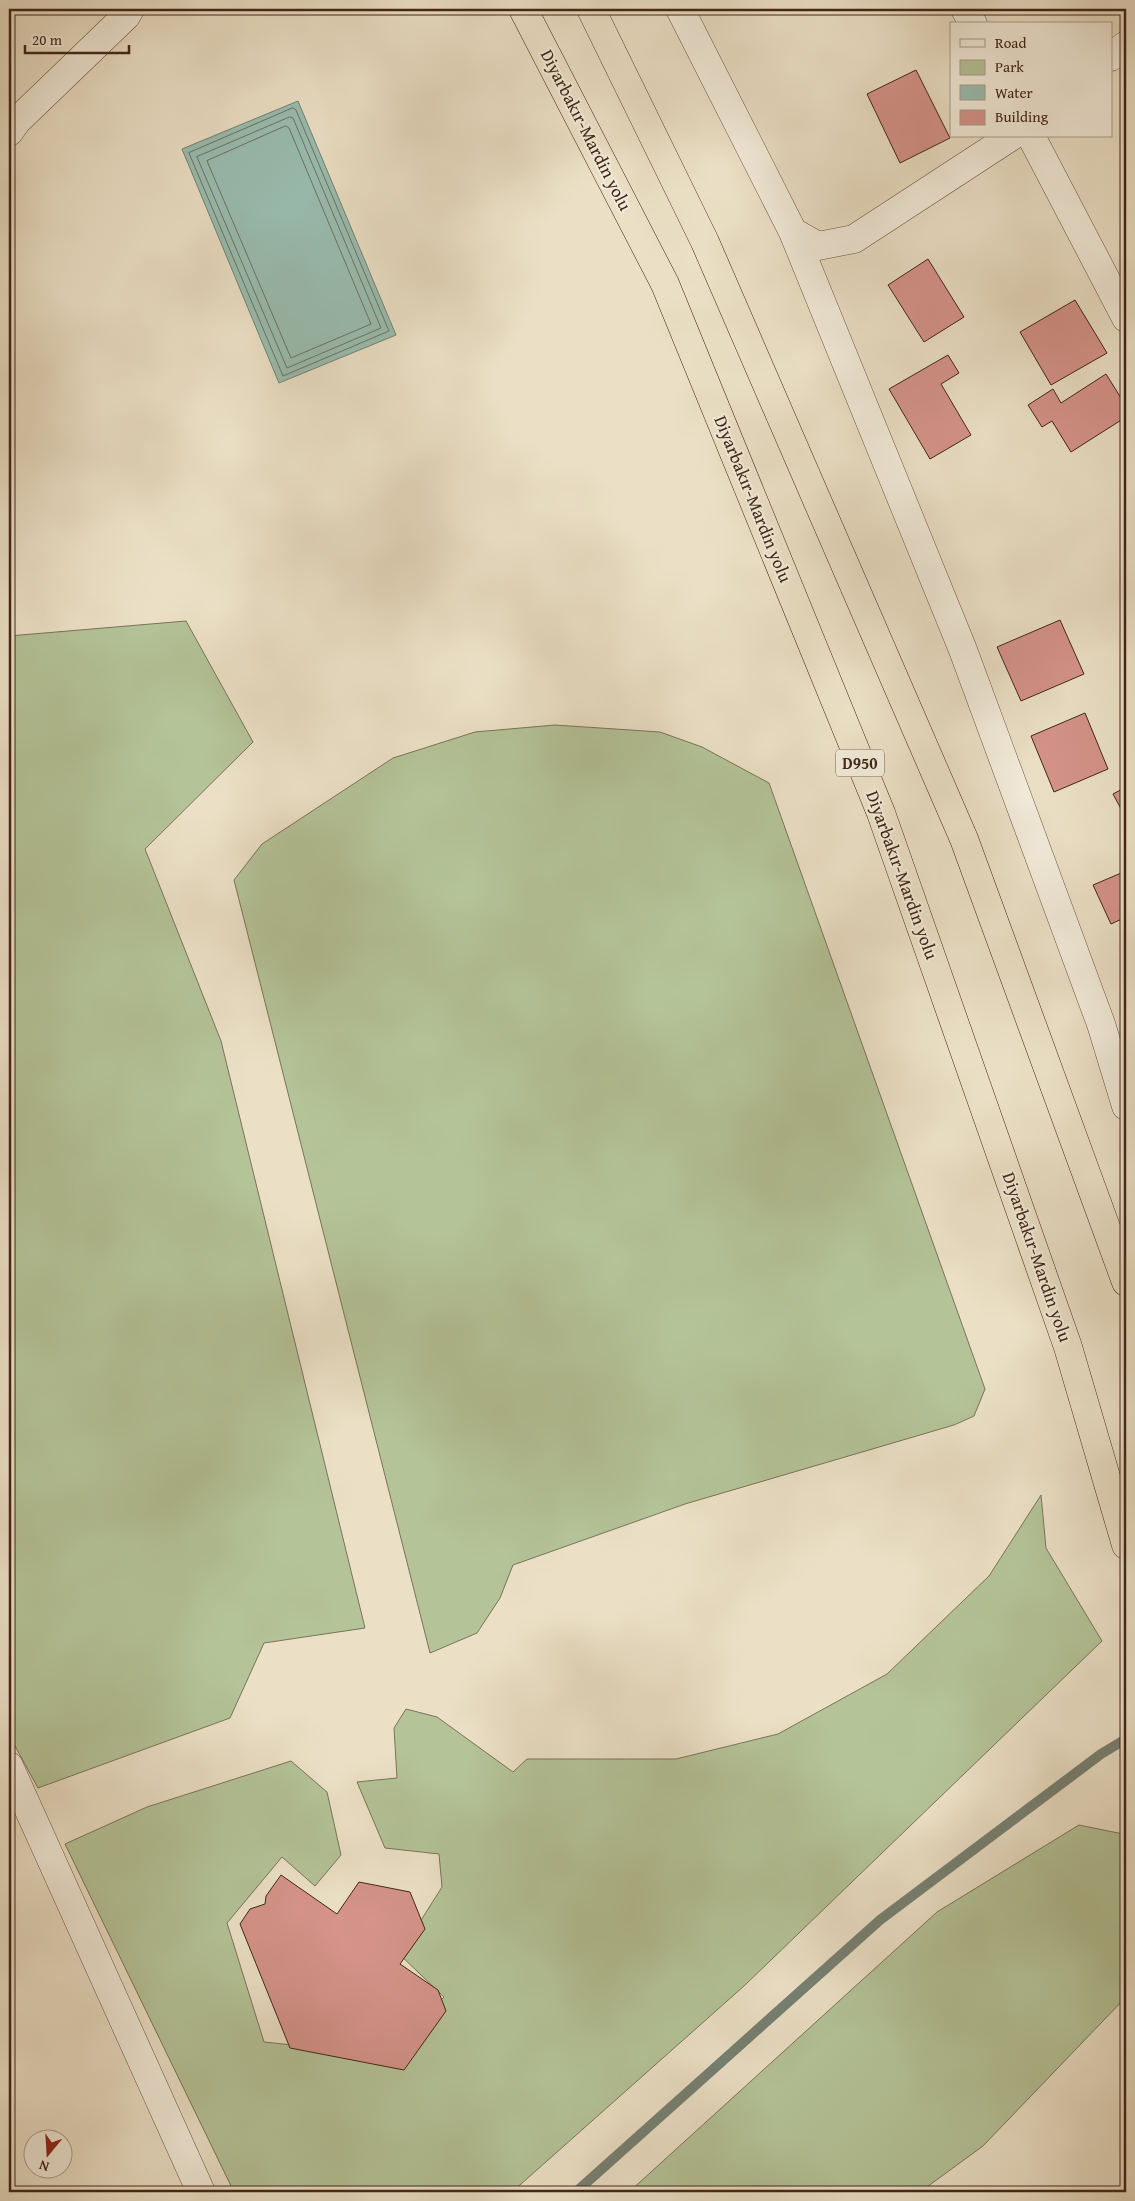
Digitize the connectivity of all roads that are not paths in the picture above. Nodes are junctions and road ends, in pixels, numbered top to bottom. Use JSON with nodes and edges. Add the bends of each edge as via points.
{"nodes":[{"id":1,"x":130,"y":9,"type":"edge"},
{"id":2,"x":523,"y":9,"type":"edge"},
{"id":3,"x":590,"y":9,"type":"edge"},
{"id":4,"x":680,"y":9,"type":"edge"},
{"id":5,"x":965,"y":9,"type":"edge"},
{"id":6,"x":971,"y":22,"type":"edge"},
{"id":7,"x":1126,"y":45,"type":"edge"},
{"id":8,"x":1112,"y":56,"type":"edge"},
{"id":9,"x":12,"y":120,"type":"edge"},
{"id":10,"x":1009,"y":138,"type":"edge"},
{"id":11,"x":1032,"y":138,"type":"edge"},
{"id":12,"x":793,"y":232,"type":"junction"},
{"id":13,"x":1126,"y":318,"type":"edge"},
{"id":14,"x":1126,"y":1106,"type":"edge"},
{"id":15,"x":1126,"y":1282,"type":"edge"},
{"id":16,"x":1126,"y":1545,"type":"edge"},
{"id":17,"x":9,"y":1766,"type":"edge"},
{"id":18,"x":201,"y":2192,"type":"edge"}],
"edges":[{"from":1,"to":9,"type":"street"},
{"from":2,"to":16,"type":"highway","name":"Diyarbakır-Mardin yolu","number":"D950","via":[[665,284],[881,813],[1068,1347]]},
{"from":3,"to":15,"type":"highway","via":[[705,242],[964,838]]},
{"from":4,"to":12,"type":"street"},
{"from":5,"to":6,"type":"street"},
{"from":7,"to":8,"type":"street"},
{"from":10,"to":12,"type":"street","via":[[854,238],[818,246]]},
{"from":11,"to":13,"type":"street"},
{"from":12,"to":14,"type":"street","via":[[963,650],[1101,1024]]},
{"from":17,"to":18,"type":"street"}]}
